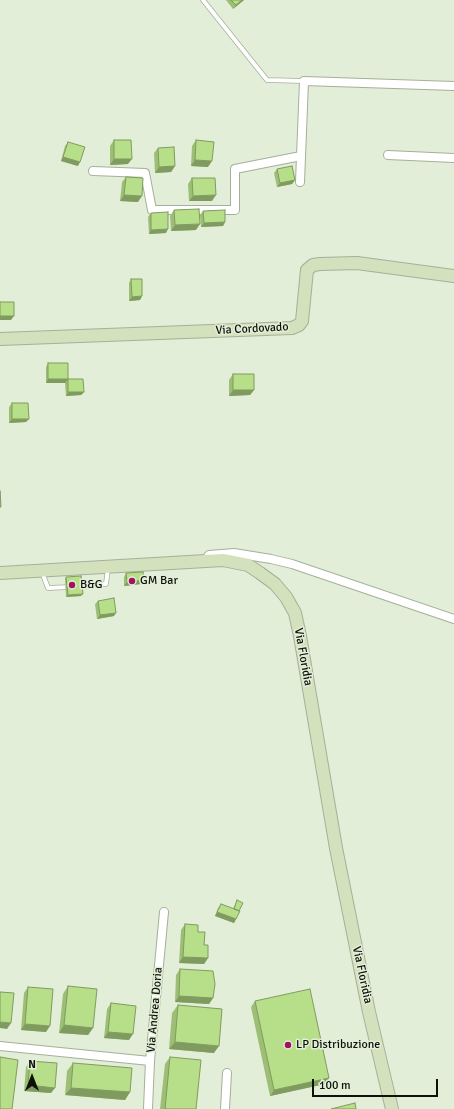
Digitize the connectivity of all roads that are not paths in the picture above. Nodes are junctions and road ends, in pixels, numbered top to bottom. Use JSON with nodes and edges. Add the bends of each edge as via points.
{"nodes":[{"id":1,"x":203,"y":0,"type":"edge"},
{"id":2,"x":304,"y":81,"type":"junction"},
{"id":3,"x":454,"y":86,"type":"edge"},
{"id":4,"x":388,"y":155,"type":"dead end"},
{"id":5,"x":300,"y":156,"type":"junction"},
{"id":6,"x":454,"y":158,"type":"edge"},
{"id":7,"x":93,"y":171,"type":"dead end"},
{"id":8,"x":300,"y":182,"type":"dead end"},
{"id":9,"x":454,"y":276,"type":"edge"},
{"id":10,"x":0,"y":338,"type":"edge"},
{"id":11,"x":205,"y":560,"type":"junction"},
{"id":12,"x":108,"y":568,"type":"junction"},
{"id":13,"x":42,"y":572,"type":"junction"},
{"id":14,"x":0,"y":573,"type":"edge"},
{"id":15,"x":454,"y":619,"type":"edge"},
{"id":16,"x":164,"y":912,"type":"dead end"},
{"id":17,"x":0,"y":1046,"type":"edge"},
{"id":18,"x":150,"y":1061,"type":"junction"},
{"id":19,"x":227,"y":1073,"type":"dead end"},
{"id":20,"x":148,"y":1109,"type":"edge"},
{"id":21,"x":225,"y":1109,"type":"edge"},
{"id":22,"x":392,"y":1109,"type":"edge"}],
"edges":[{"from":1,"to":2,"type":"lane","via":[[267,80]]},
{"from":2,"to":3,"type":"street"},
{"from":2,"to":5,"type":"street"},
{"from":4,"to":6,"type":"street"},
{"from":5,"to":7,"type":"street","via":[[235,169],[235,210],[152,210],[145,174]]},
{"from":5,"to":8,"type":"street"},
{"from":9,"to":10,"type":"street","name":"Via Cordovado","via":[[358,263],[320,264],[313,265],[307,270],[302,320],[299,325],[292,328]]},
{"from":11,"to":12,"type":"street","name":"Via Floridia"},
{"from":11,"to":15,"type":"street","via":[[209,554],[234,553],[278,560]]},
{"from":11,"to":22,"type":"street","name":"Via Floridia","via":[[223,560],[248,565],[260,572],[275,584],[295,613],[336,848],[369,1012]]},
{"from":12,"to":13,"type":"street","name":"Via Floridia"},
{"from":12,"to":13,"type":"lane","via":[[106,584],[48,588]]},
{"from":13,"to":14,"type":"street","name":"Via Floridia"},
{"from":16,"to":18,"type":"street","name":"Via Andrea Doria"},
{"from":17,"to":18,"type":"street"},
{"from":18,"to":20,"type":"street","name":"Via Andrea Doria"},
{"from":19,"to":21,"type":"street"}]}
